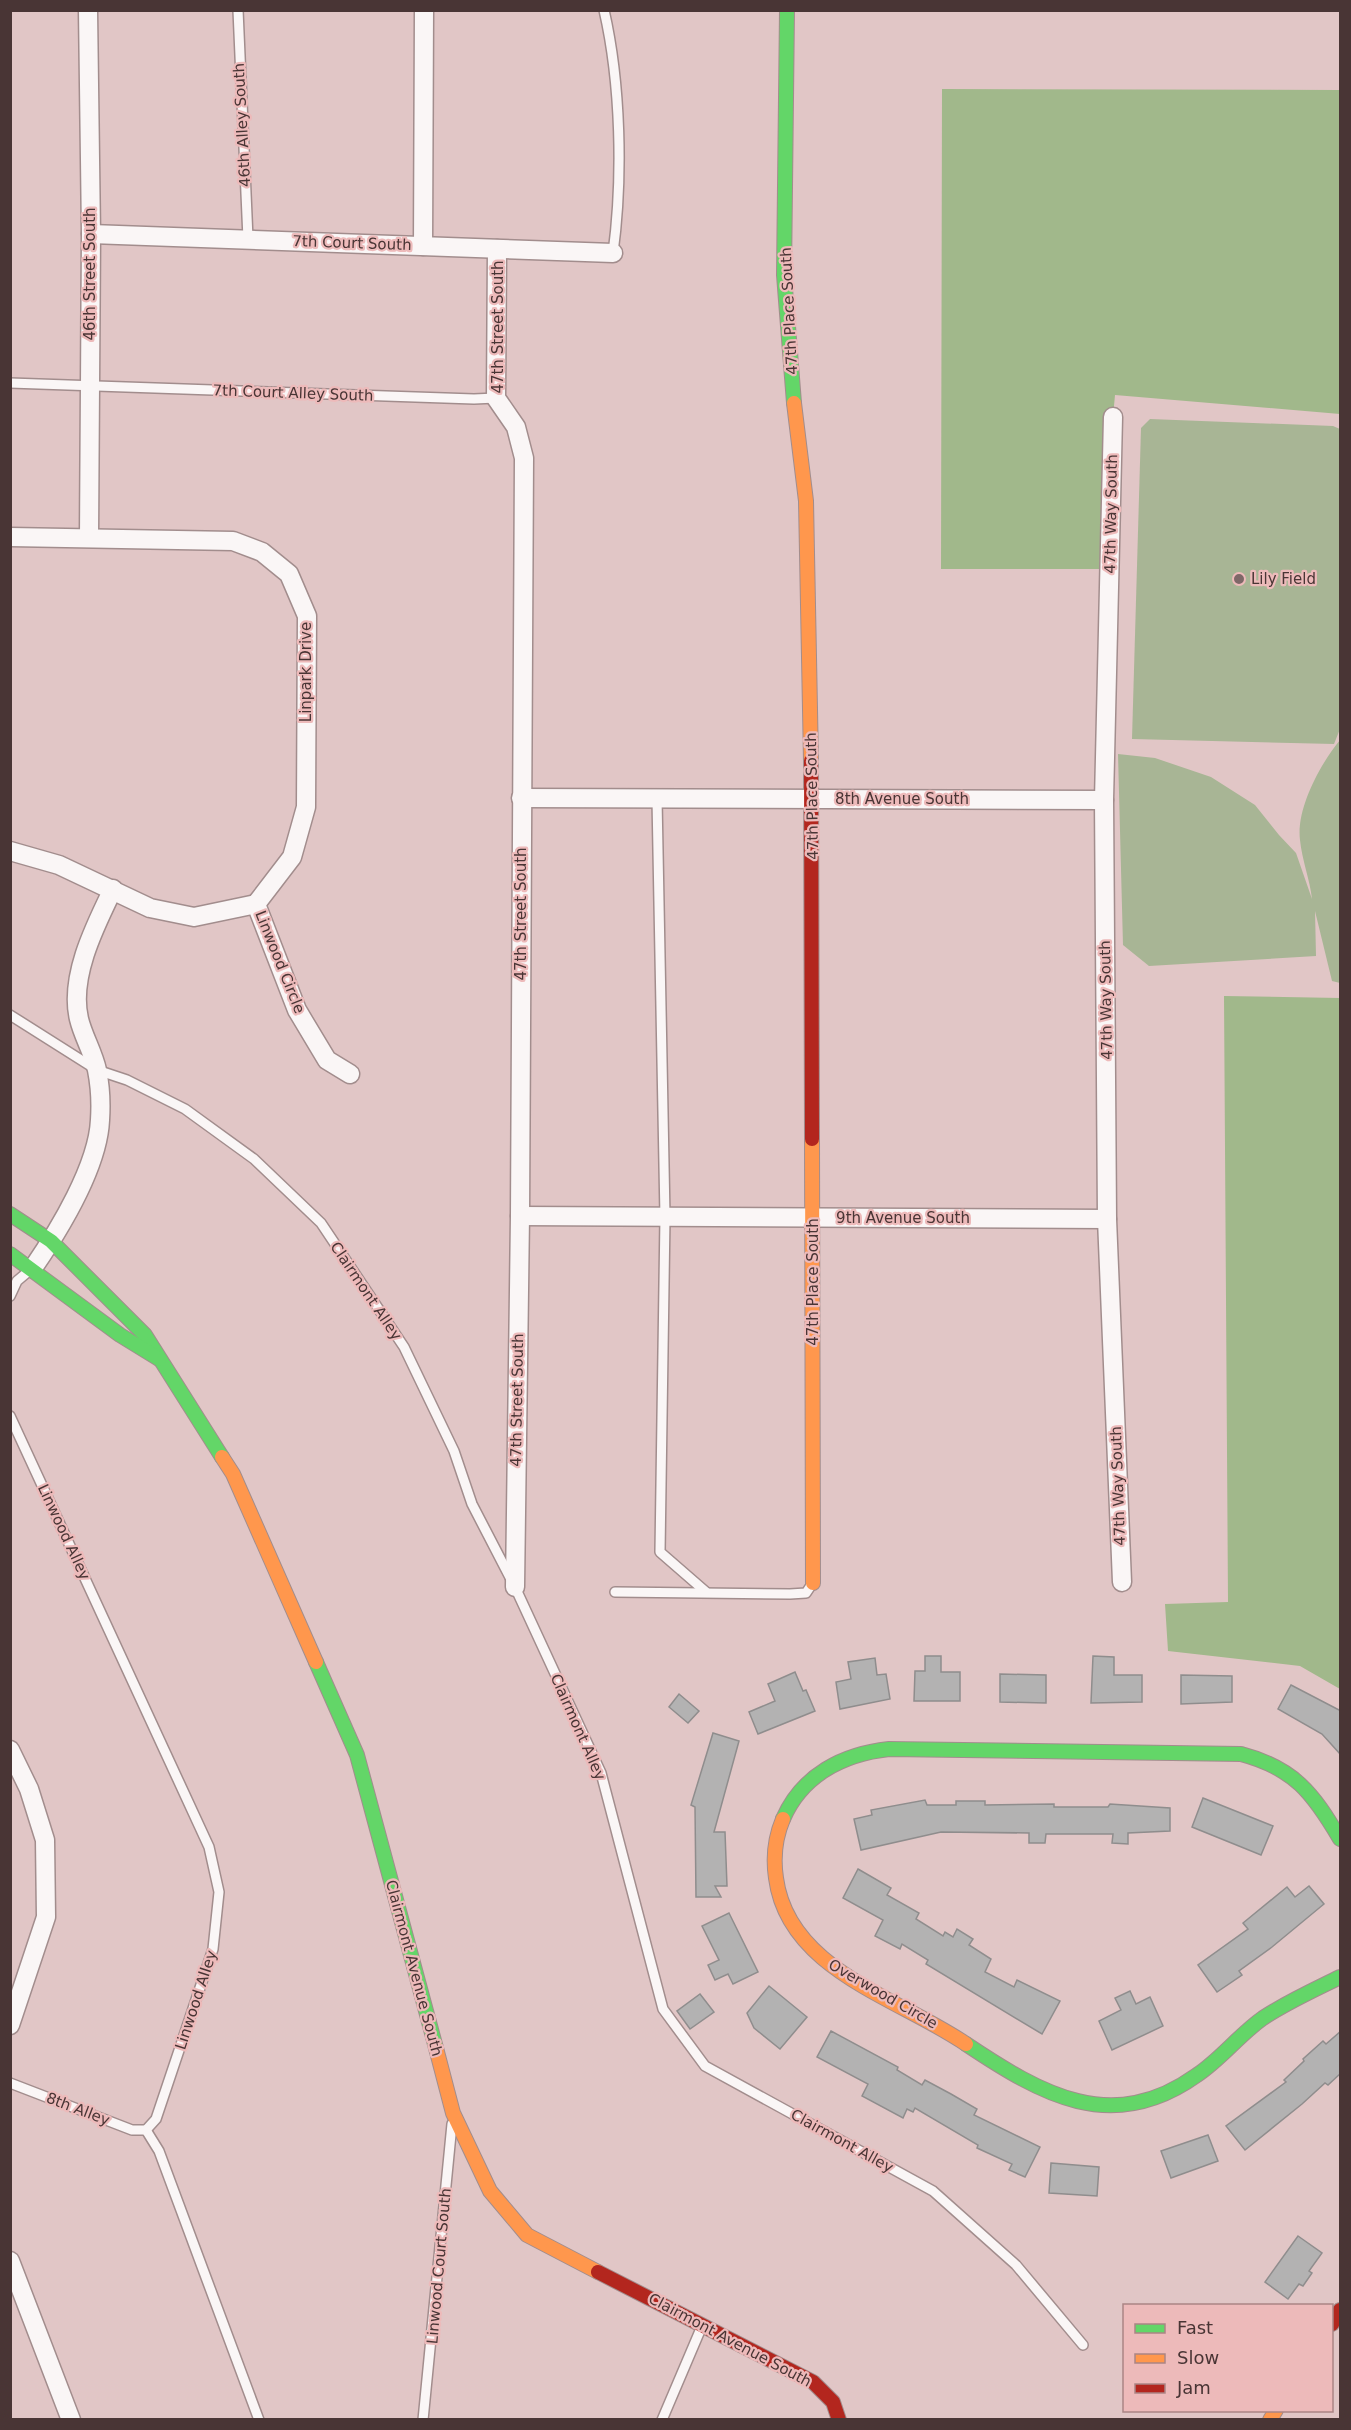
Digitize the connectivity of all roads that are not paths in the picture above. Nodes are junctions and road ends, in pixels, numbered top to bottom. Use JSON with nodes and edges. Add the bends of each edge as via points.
{"nodes":[{"id":1,"x":87,"y":10,"type":"edge"},
{"id":2,"x":238,"y":10,"type":"edge"},
{"id":3,"x":424,"y":10,"type":"edge"},
{"id":4,"x":604,"y":10,"type":"edge"},
{"id":5,"x":787,"y":10,"type":"edge"},
{"id":6,"x":91,"y":234,"type":"junction"},
{"id":7,"x":248,"y":239,"type":"junction"},
{"id":8,"x":423,"y":246,"type":"junction"},
{"id":9,"x":497,"y":249,"type":"junction"},
{"id":10,"x":613,"y":253,"type":"joint"},
{"id":11,"x":10,"y":383,"type":"edge"},
{"id":12,"x":90,"y":387,"type":"junction"},
{"id":13,"x":496,"y":398,"type":"junction"},
{"id":14,"x":1113,"y":417,"type":"dead end"},
{"id":15,"x":10,"y":537,"type":"edge"},
{"id":16,"x":89,"y":537,"type":"junction"},
{"id":17,"x":521,"y":798,"type":"junction"},
{"id":18,"x":657,"y":798,"type":"junction"},
{"id":19,"x":812,"y":799,"type":"junction"},
{"id":20,"x":1104,"y":800,"type":"junction"},
{"id":21,"x":10,"y":851,"type":"edge"},
{"id":22,"x":113,"y":889,"type":"junction"},
{"id":23,"x":256,"y":904,"type":"junction"},
{"id":24,"x":10,"y":1015,"type":"edge"},
{"id":25,"x":97,"y":1070,"type":"junction"},
{"id":26,"x":350,"y":1074,"type":"dead end"},
{"id":27,"x":10,"y":1214,"type":"edge"},
{"id":28,"x":520,"y":1216,"type":"junction"},
{"id":29,"x":665,"y":1217,"type":"junction"},
{"id":30,"x":813,"y":1218,"type":"junction"},
{"id":31,"x":1107,"y":1219,"type":"junction"},
{"id":32,"x":51,"y":1241,"type":"junction"},
{"id":33,"x":10,"y":1254,"type":"edge"},
{"id":34,"x":33,"y":1268,"type":"junction"},
{"id":35,"x":10,"y":1296,"type":"edge"},
{"id":36,"x":161,"y":1360,"type":"junction"},
{"id":37,"x":10,"y":1416,"type":"edge"},
{"id":38,"x":1122,"y":1582,"type":"dead end"},
{"id":39,"x":813,"y":1583,"type":"joint"},
{"id":40,"x":514,"y":1587,"type":"junction"},
{"id":41,"x":615,"y":1592,"type":"dead end"},
{"id":42,"x":705,"y":1592,"type":"junction"},
{"id":43,"x":10,"y":1750,"type":"edge"},
{"id":44,"x":1341,"y":1839,"type":"edge"},
{"id":45,"x":1341,"y":1977,"type":"edge"},
{"id":46,"x":10,"y":2025,"type":"edge"},
{"id":47,"x":10,"y":2083,"type":"edge"},
{"id":48,"x":453,"y":2113,"type":"junction"},
{"id":49,"x":147,"y":2130,"type":"junction"},
{"id":50,"x":10,"y":2261,"type":"edge"},
{"id":51,"x":703,"y":2324,"type":"junction"},
{"id":52,"x":1083,"y":2345,"type":"dead end"},
{"id":53,"x":71,"y":2420,"type":"edge"},
{"id":54,"x":259,"y":2420,"type":"edge"},
{"id":55,"x":423,"y":2420,"type":"edge"},
{"id":56,"x":662,"y":2420,"type":"edge"},
{"id":57,"x":839,"y":2420,"type":"edge"}],
"edges":[{"from":1,"to":6,"type":"street","name":"46th Street South"},
{"from":2,"to":7,"type":"lane","name":"46th Alley South"},
{"from":3,"to":8,"type":"street"},
{"from":4,"to":10,"type":"lane","via":[[615,82],[617,226]]},
{"from":5,"to":19,"type":"street","name":"47th Place South","via":[[784,275],[806,501]]},
{"from":6,"to":7,"type":"street","name":"7th Court South"},
{"from":6,"to":12,"type":"street","name":"46th Street South"},
{"from":7,"to":8,"type":"street","name":"7th Court South"},
{"from":8,"to":9,"type":"street","name":"7th Court South"},
{"from":9,"to":10,"type":"street","name":"7th Court South"},
{"from":9,"to":13,"type":"street","name":"47th Street South"},
{"from":11,"to":12,"type":"lane","name":"7th Court Alley South"},
{"from":12,"to":13,"type":"lane","name":"7th Court Alley South"},
{"from":12,"to":16,"type":"street","name":"46th Street South"},
{"from":13,"to":17,"type":"street","name":"47th Street South","via":[[516,427],[524,458]]},
{"from":14,"to":20,"type":"street","name":"47th Way South"},
{"from":15,"to":16,"type":"street","name":"Linpark Drive"},
{"from":16,"to":23,"type":"street","name":"Linpark Drive","via":[[232,541],[262,552],[289,574],[307,616],[306,807],[292,856]]},
{"from":17,"to":18,"type":"street","name":"8th Avenue South"},
{"from":17,"to":28,"type":"street","name":"47th Street South"},
{"from":18,"to":19,"type":"street","name":"8th Avenue South"},
{"from":18,"to":29,"type":"lane"},
{"from":19,"to":20,"type":"street","name":"8th Avenue South"},
{"from":19,"to":30,"type":"street","name":"47th Place South"},
{"from":20,"to":31,"type":"street","name":"47th Way South"},
{"from":21,"to":22,"type":"street","via":[[59,865]]},
{"from":22,"to":23,"type":"street","via":[[150,908],[194,917]]},
{"from":22,"to":25,"type":"street","via":[[91,935],[75,993],[79,1019]]},
{"from":23,"to":26,"type":"street","name":"Linwood Circle","via":[[297,1010],[327,1060]]},
{"from":24,"to":25,"type":"lane","name":"Clairmont Alley"},
{"from":25,"to":32,"type":"street","via":[[100,1121],[88,1172]]},
{"from":25,"to":40,"type":"lane","name":"Clairmont Alley","via":[[127,1080],[185,1109],[254,1159],[321,1223],[404,1347],[454,1451],[471,1504]]},
{"from":27,"to":32,"type":"street","name":"Clairmont Avenue South"},
{"from":28,"to":29,"type":"street","name":"9th Avenue South"},
{"from":28,"to":40,"type":"street","name":"47th Street South"},
{"from":29,"to":30,"type":"street","name":"9th Avenue South"},
{"from":29,"to":42,"type":"lane","via":[[660,1552]]},
{"from":30,"to":31,"type":"street","name":"9th Avenue South"},
{"from":30,"to":39,"type":"street","name":"47th Place South"},
{"from":31,"to":38,"type":"street","name":"47th Way South"},
{"from":32,"to":34,"type":"street"},
{"from":32,"to":36,"type":"street","name":"Clairmont Avenue South","via":[[145,1335]]},
{"from":33,"to":34,"type":"street"},
{"from":34,"to":35,"type":"lane","via":[[16,1281]]},
{"from":34,"to":36,"type":"street","via":[[128,1343]]},
{"from":36,"to":48,"type":"street","name":"Clairmont Avenue South","via":[[233,1474],[357,1755]]},
{"from":37,"to":49,"type":"lane","name":"Linwood Alley","via":[[209,1847],[219,1892],[213,1949],[156,2120]]},
{"from":39,"to":42,"type":"lane","via":[[806,1593]]},
{"from":40,"to":52,"type":"lane","name":"Clairmont Alley","via":[[601,1773],[663,2009],[705,2066],[933,2191],[1016,2265]]},
{"from":41,"to":42,"type":"lane"},
{"from":43,"to":46,"type":"street","via":[[45,1840],[46,1917]]},
{"from":44,"to":45,"type":"street","name":"Overwood Circle","via":[[1315,1796],[1295,1776],[1270,1761],[1241,1754],[872,1750],[839,1760],[799,1792],[777,1838],[774,1873],[777,1890],[794,1927],[832,1967],[923,2016],[1034,2088],[1070,2101],[1127,2104],[1166,2094],[1202,2074],[1259,2021]]},
{"from":47,"to":49,"type":"lane","name":"8th Alley","via":[[132,2130]]},
{"from":48,"to":51,"type":"street","name":"Clairmont Avenue South","via":[[490,2191],[527,2235]]},
{"from":48,"to":55,"type":"lane","name":"Linwood Court South"},
{"from":49,"to":54,"type":"lane","via":[[159,2151]]},
{"from":50,"to":53,"type":"street"},
{"from":51,"to":56,"type":"lane"},
{"from":51,"to":57,"type":"street","name":"Clairmont Avenue South","via":[[813,2382],[833,2402]]}]}
